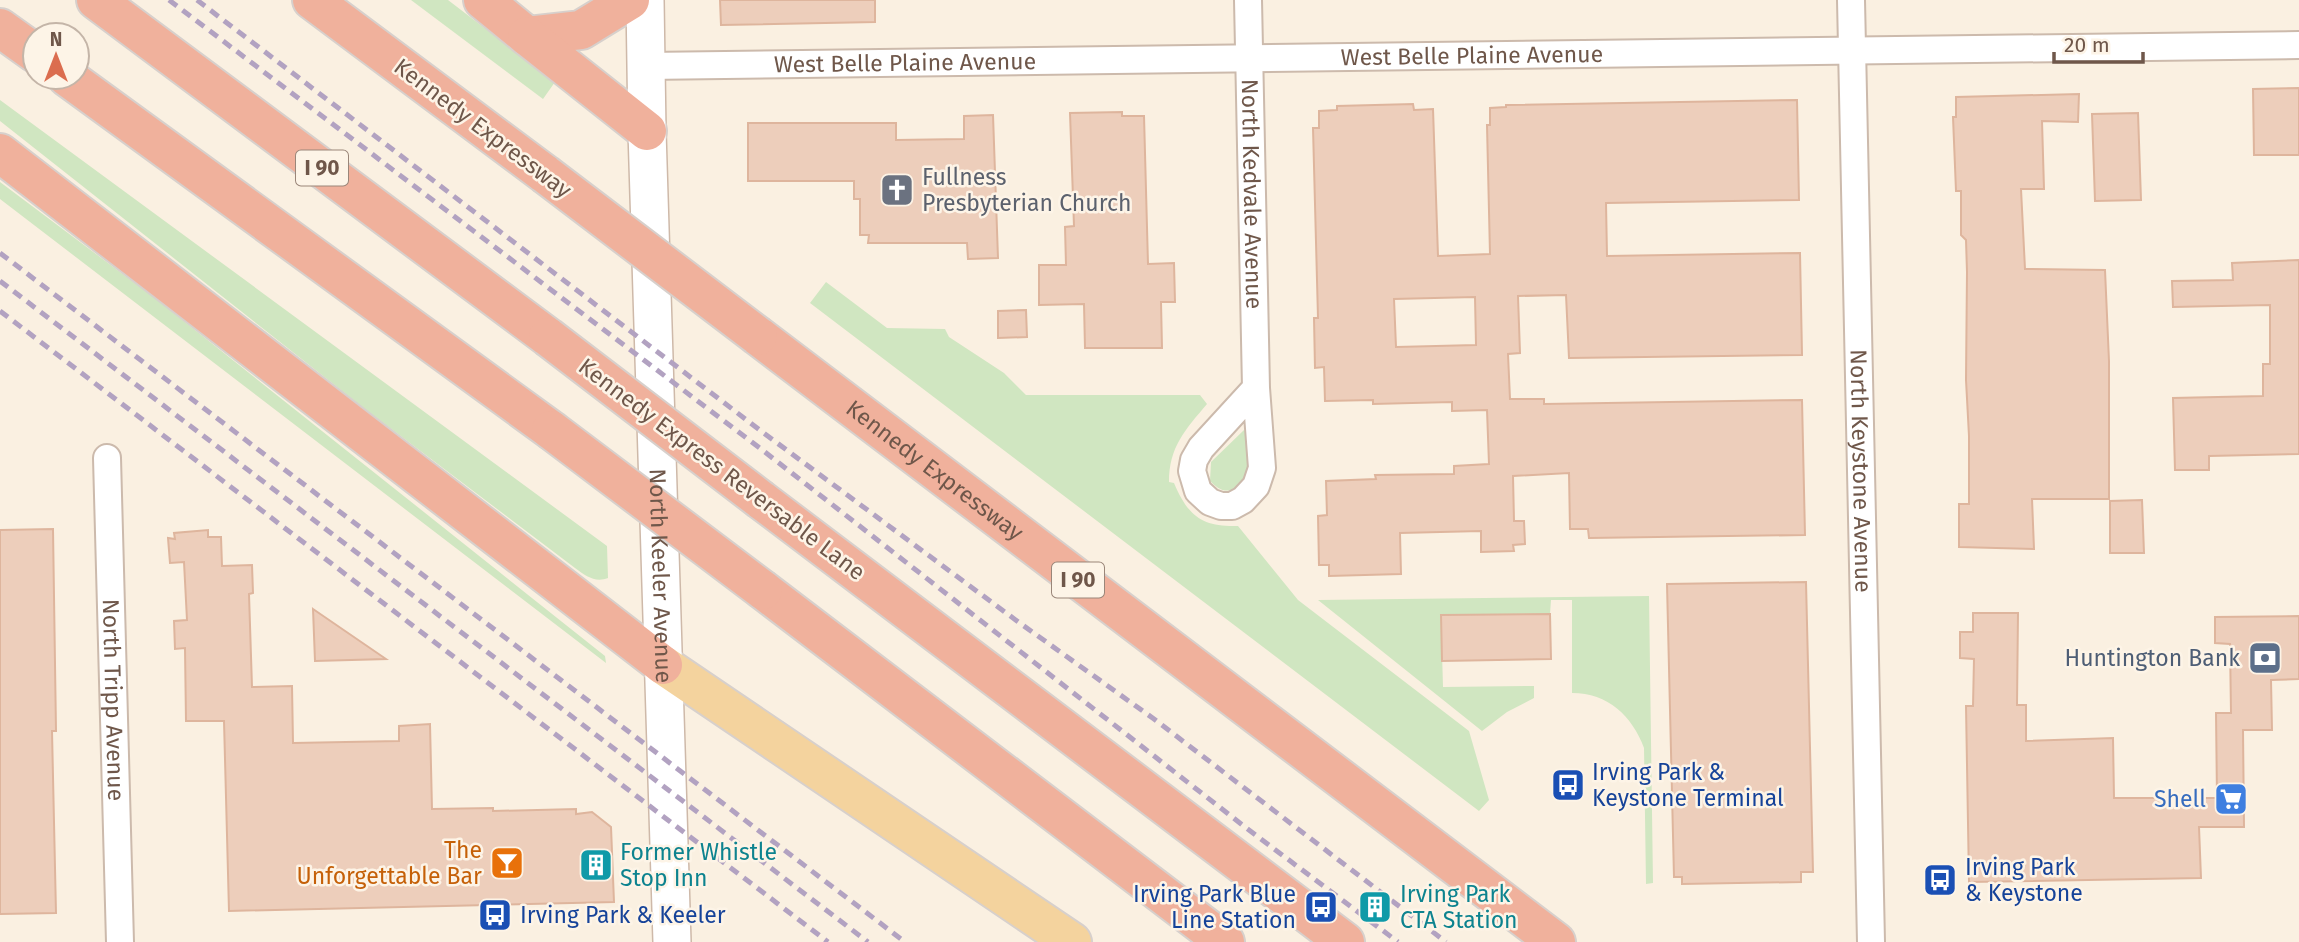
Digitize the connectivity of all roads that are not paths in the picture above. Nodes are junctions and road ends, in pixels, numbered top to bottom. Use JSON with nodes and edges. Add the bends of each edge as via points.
{"nodes":[{"id":1,"x":96,"y":0,"type":"edge"},
{"id":2,"x":312,"y":0,"type":"edge"},
{"id":3,"x":482,"y":0,"type":"edge"},
{"id":4,"x":630,"y":0,"type":"edge"},
{"id":5,"x":645,"y":0,"type":"edge"},
{"id":6,"x":1248,"y":0,"type":"edge"},
{"id":7,"x":1851,"y":0,"type":"edge"},
{"id":8,"x":0,"y":28,"type":"edge"},
{"id":9,"x":527,"y":36,"type":"junction"},
{"id":10,"x":21,"y":43,"type":"edge"},
{"id":11,"x":2299,"y":45,"type":"edge"},
{"id":12,"x":1852,"y":50,"type":"junction"},
{"id":13,"x":1250,"y":60,"type":"junction"},
{"id":14,"x":646,"y":66,"type":"junction"},
{"id":15,"x":86,"y":91,"type":"edge"},
{"id":16,"x":647,"y":131,"type":"junction"},
{"id":17,"x":0,"y":153,"type":"edge"},
{"id":18,"x":1256,"y":388,"type":"dead end"},
{"id":19,"x":107,"y":458,"type":"dead end"},
{"id":20,"x":663,"y":665,"type":"junction"},
{"id":21,"x":121,"y":942,"type":"edge"},
{"id":22,"x":672,"y":942,"type":"edge"},
{"id":23,"x":1072,"y":942,"type":"edge"},
{"id":24,"x":1225,"y":942,"type":"edge"},
{"id":25,"x":1345,"y":942,"type":"edge"},
{"id":26,"x":1556,"y":942,"type":"edge"},
{"id":27,"x":1871,"y":942,"type":"edge"}],
"edges":[{"from":1,"to":25,"type":"highway","name":"Kennedy Express Reversable Lane","number":"I 90","bridge":true},
{"from":2,"to":26,"type":"highway","name":"Kennedy Expressway","number":"I 90","bridge":true},
{"from":3,"to":9,"type":"highway"},
{"from":4,"to":9,"type":"highway","via":[[581,30]]},
{"from":5,"to":14,"type":"street","name":"North Keeler Avenue"},
{"from":6,"to":13,"type":"street","name":"North Kedvale Avenue"},
{"from":7,"to":12,"type":"street","name":"North Keystone Avenue"},
{"from":8,"to":10,"type":"highway"},
{"from":9,"to":16,"type":"highway"},
{"from":11,"to":12,"type":"street","name":"West Belle Plaine Avenue"},
{"from":12,"to":13,"type":"street","name":"West Belle Plaine Avenue"},
{"from":12,"to":27,"type":"street","name":"North Keystone Avenue"},
{"from":13,"to":14,"type":"street","name":"West Belle Plaine Avenue"},
{"from":13,"to":18,"type":"street","name":"North Kedvale Avenue"},
{"from":14,"to":16,"type":"street","name":"North Keeler Avenue"},
{"from":15,"to":24,"type":"highway","bridge":true,"via":[[551,430]]},
{"from":16,"to":20,"type":"street","name":"North Keeler Avenue"},
{"from":17,"to":20,"type":"highway"},
{"from":19,"to":21,"type":"street","name":"North Tripp Avenue"},
{"from":20,"to":22,"type":"street","name":"North Keeler Avenue"},
{"from":20,"to":23,"type":"main road"}]}
